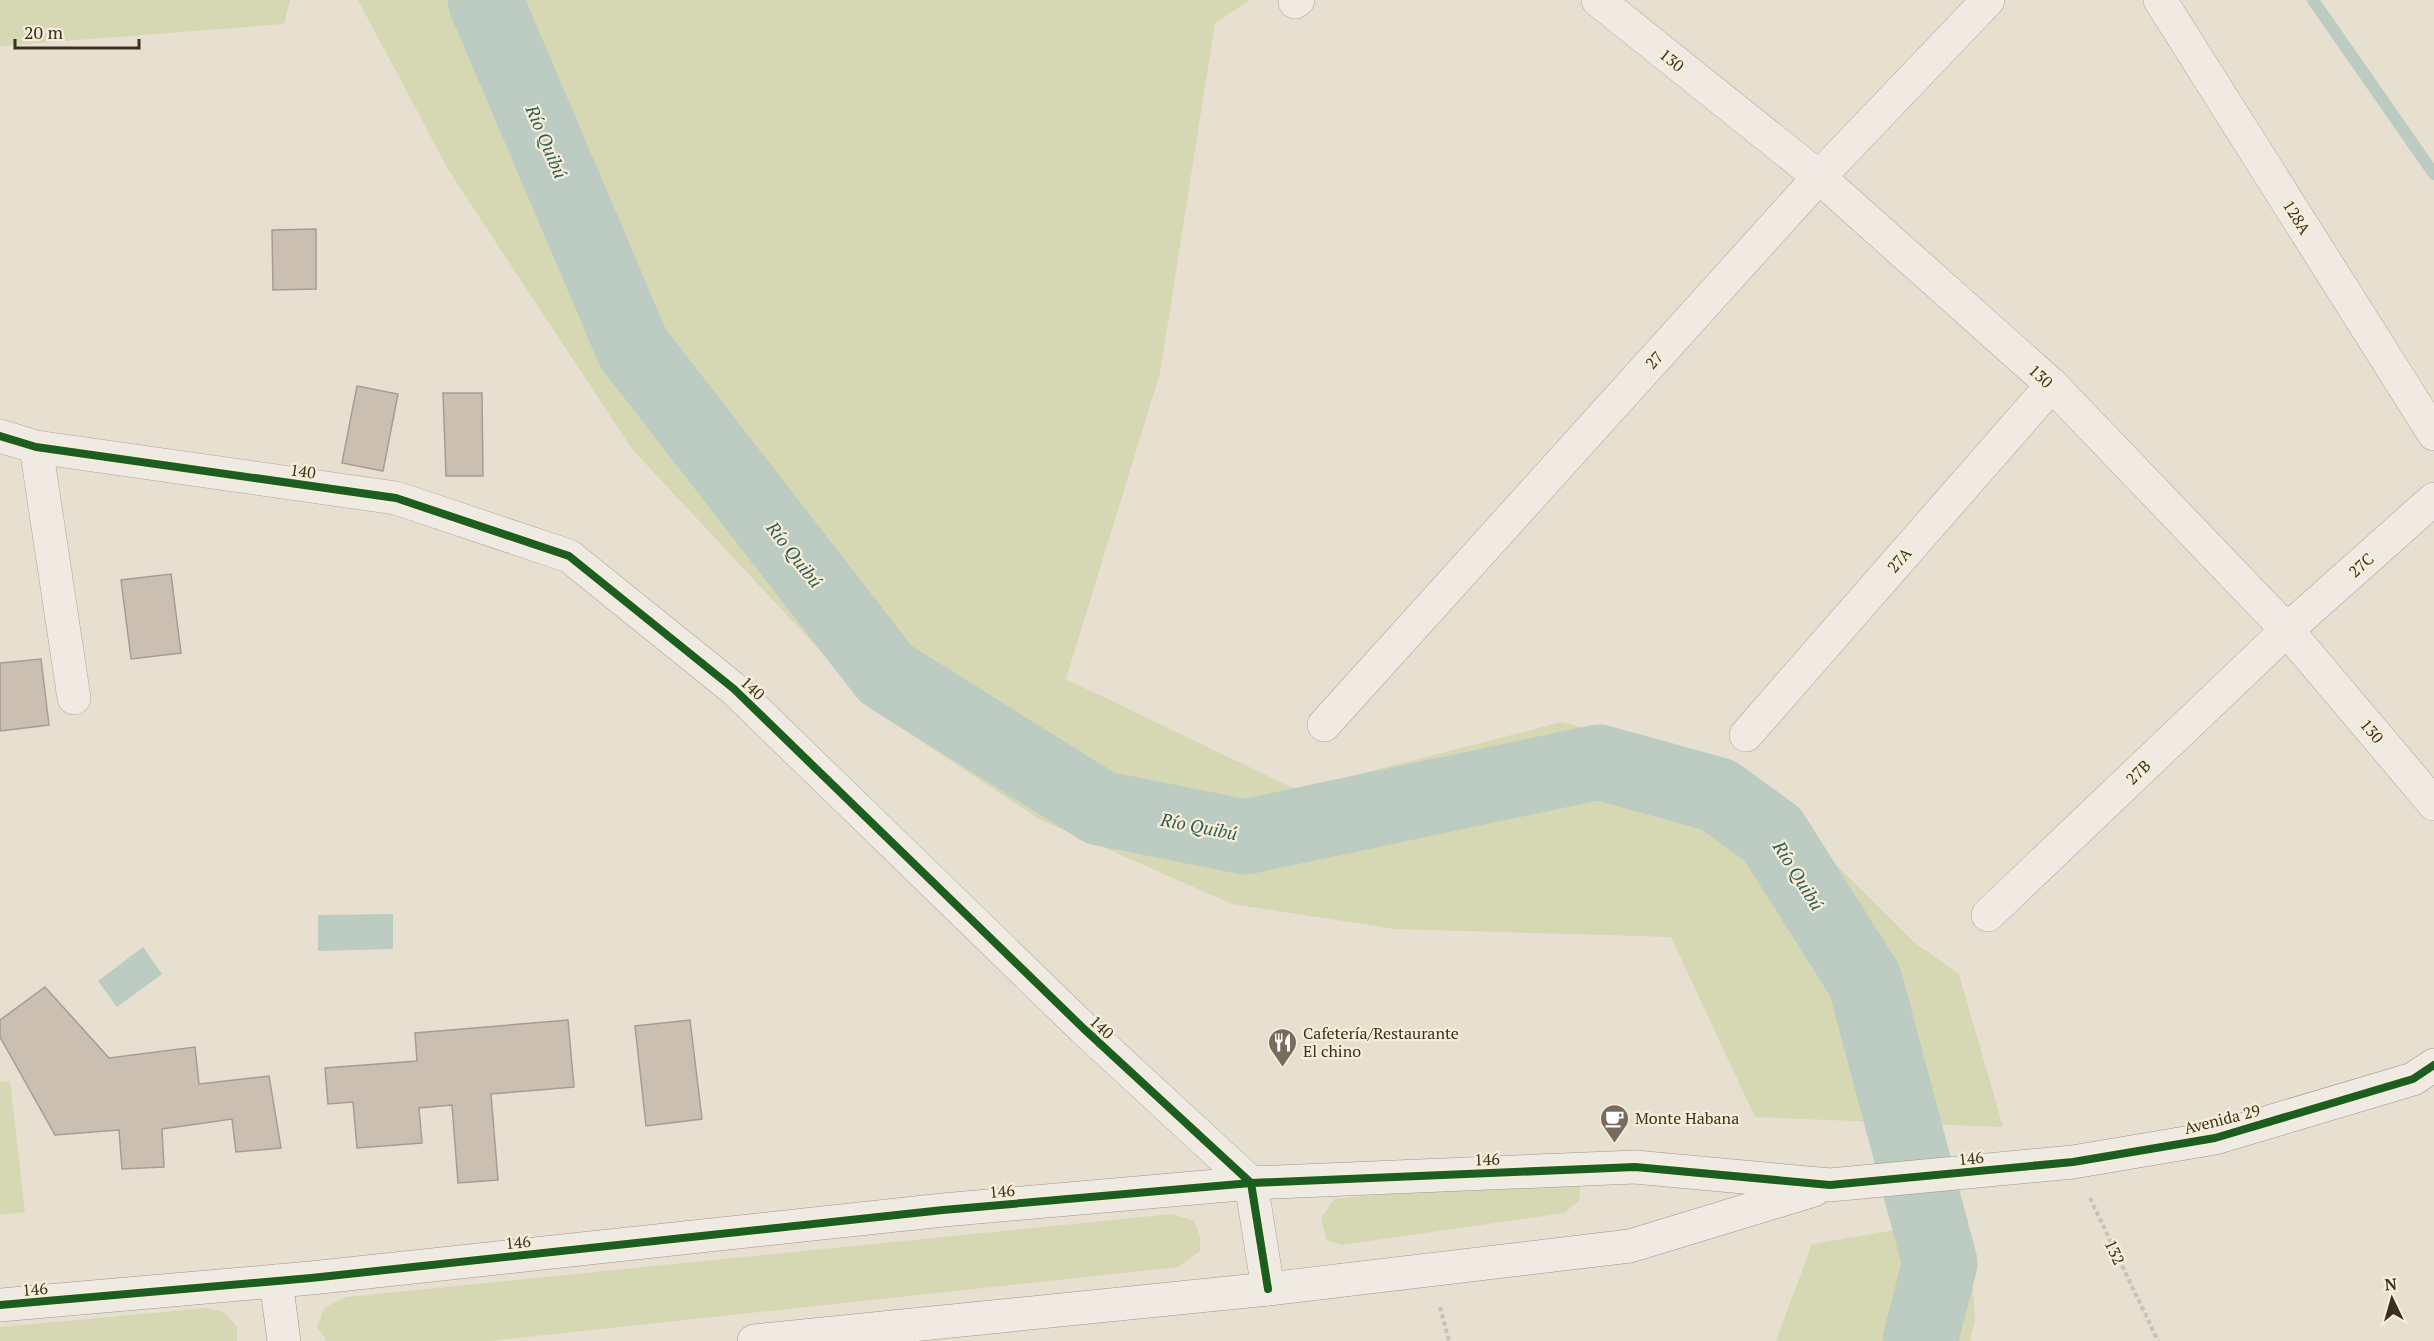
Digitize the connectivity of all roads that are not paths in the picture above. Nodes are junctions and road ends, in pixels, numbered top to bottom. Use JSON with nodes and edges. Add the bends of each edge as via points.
{"nodes":[{"id":1,"x":1598,"y":0,"type":"edge"},
{"id":2,"x":1988,"y":0,"type":"edge"},
{"id":3,"x":2160,"y":0,"type":"edge"},
{"id":4,"x":1819,"y":177,"type":"junction"},
{"id":5,"x":2052,"y":385,"type":"junction"},
{"id":6,"x":2434,"y":434,"type":"edge"},
{"id":7,"x":0,"y":436,"type":"edge"},
{"id":8,"x":36,"y":447,"type":"junction"},
{"id":9,"x":2434,"y":499,"type":"edge"},
{"id":10,"x":2287,"y":630,"type":"junction"},
{"id":11,"x":74,"y":698,"type":"dead end"},
{"id":12,"x":1324,"y":725,"type":"dead end"},
{"id":13,"x":1746,"y":735,"type":"dead end"},
{"id":14,"x":2434,"y":804,"type":"edge"},
{"id":15,"x":1988,"y":915,"type":"dead end"},
{"id":16,"x":2434,"y":1065,"type":"edge"},
{"id":17,"x":2008,"y":1168,"type":"joint"},
{"id":18,"x":1251,"y":1183,"type":"junction"},
{"id":19,"x":1830,"y":1185,"type":"junction"},
{"id":20,"x":276,"y":1281,"type":"junction"},
{"id":21,"x":1268,"y":1289,"type":"junction"},
{"id":22,"x":0,"y":1305,"type":"edge"},
{"id":23,"x":284,"y":1341,"type":"edge"},
{"id":24,"x":754,"y":1341,"type":"edge"}],
"edges":[{"from":1,"to":4,"type":"street","name":"130"},
{"from":2,"to":4,"type":"street","name":"27"},
{"from":3,"to":6,"type":"street","name":"128A"},
{"from":4,"to":5,"type":"street","name":"130"},
{"from":4,"to":12,"type":"street","name":"27"},
{"from":5,"to":10,"type":"street","name":"130"},
{"from":5,"to":13,"type":"street","name":"27A"},
{"from":7,"to":8,"type":"street","name":"140"},
{"from":8,"to":11,"type":"street"},
{"from":8,"to":18,"type":"street","name":"140","via":[[396,498],[569,556],[734,689],[1083,1028]]},
{"from":9,"to":10,"type":"street","name":"27C"},
{"from":10,"to":14,"type":"street","name":"130"},
{"from":10,"to":15,"type":"street","name":"27B"},
{"from":16,"to":17,"type":"street","name":"Avenida 29","via":[[2413,1078],[2215,1138],[2073,1162]]},
{"from":17,"to":19,"type":"street","name":"146"},
{"from":18,"to":19,"type":"street","name":"146","via":[[1635,1167]]},
{"from":18,"to":20,"type":"street","name":"146","via":[[943,1210]]},
{"from":18,"to":21,"type":"street"},
{"from":19,"to":21,"type":"street","name":"146","via":[[1630,1246]]},
{"from":20,"to":22,"type":"street","name":"146"},
{"from":20,"to":23,"type":"street"},
{"from":21,"to":24,"type":"street","name":"146"}]}
